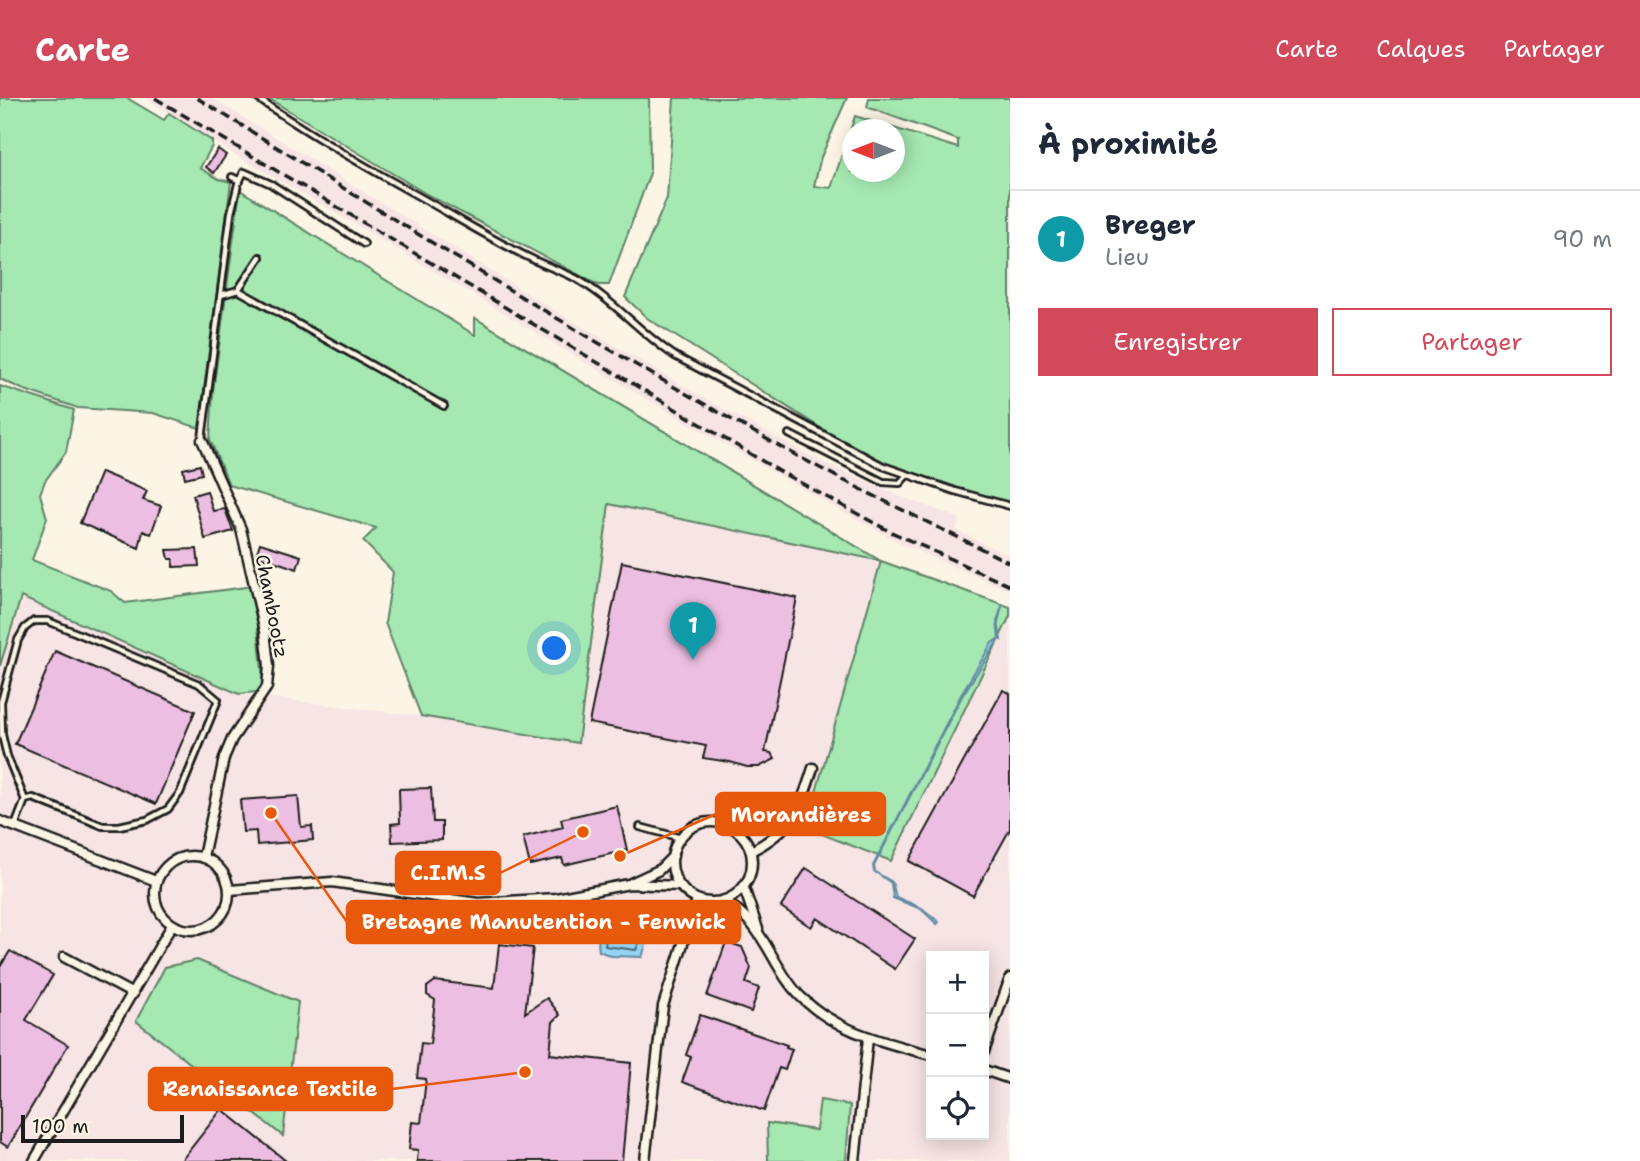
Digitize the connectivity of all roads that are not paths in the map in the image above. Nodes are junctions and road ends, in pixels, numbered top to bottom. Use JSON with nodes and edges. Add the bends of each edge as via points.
{"nodes":[{"id":1,"x":257,"y":98,"type":"edge"},
{"id":2,"x":232,"y":177,"type":"dead end"},
{"id":3,"x":240,"y":181,"type":"junction"},
{"id":4,"x":364,"y":244,"type":"dead end"},
{"id":5,"x":260,"y":257,"type":"dead end"},
{"id":6,"x":238,"y":290,"type":"junction"},
{"id":7,"x":221,"y":295,"type":"junction"},
{"id":8,"x":444,"y":406,"type":"dead end"},
{"id":9,"x":789,"y":434,"type":"dead end"},
{"id":10,"x":202,"y":440,"type":"joint"},
{"id":11,"x":906,"y":475,"type":"junction"},
{"id":12,"x":1010,"y":506,"type":"edge"},
{"id":13,"x":813,"y":768,"type":"dead end"},
{"id":14,"x":25,"y":800,"type":"junction"},
{"id":15,"x":0,"y":821,"type":"edge"},
{"id":16,"x":15,"y":826,"type":"junction"},
{"id":17,"x":640,"y":827,"type":"dead end"},
{"id":18,"x":681,"y":838,"type":"junction"},
{"id":19,"x":751,"y":851,"type":"junction"},
{"id":20,"x":673,"y":856,"type":"junction"},
{"id":21,"x":203,"y":857,"type":"junction"},
{"id":22,"x":156,"y":881,"type":"junction"},
{"id":23,"x":629,"y":884,"type":"junction"},
{"id":24,"x":680,"y":886,"type":"junction"},
{"id":25,"x":744,"y":888,"type":"junction"},
{"id":26,"x":230,"y":890,"type":"junction"},
{"id":27,"x":698,"y":900,"type":"junction"},
{"id":28,"x":722,"y":901,"type":"junction"},
{"id":29,"x":172,"y":925,"type":"junction"},
{"id":30,"x":760,"y":935,"type":"junction"},
{"id":31,"x":64,"y":957,"type":"dead end"},
{"id":32,"x":1010,"y":978,"type":"edge"},
{"id":33,"x":133,"y":994,"type":"junction"},
{"id":34,"x":868,"y":1038,"type":"junction"},
{"id":35,"x":989,"y":1038,"type":"edge"},
{"id":36,"x":926,"y":1054,"type":"edge"},
{"id":37,"x":989,"y":1072,"type":"edge"},
{"id":38,"x":1010,"y":1079,"type":"edge"},
{"id":39,"x":34,"y":1161,"type":"edge"},
{"id":40,"x":645,"y":1161,"type":"edge"},
{"id":41,"x":855,"y":1161,"type":"edge"}],
"edges":[{"from":1,"to":11,"type":"lane","via":[[317,139],[596,291],[675,356]]},
{"from":2,"to":3,"type":"lane"},
{"from":3,"to":4,"type":"lane","via":[[244,172],[271,184]]},
{"from":3,"to":7,"type":"lane","via":[[231,213]]},
{"from":5,"to":6,"type":"lane"},
{"from":6,"to":7,"type":"lane"},
{"from":6,"to":8,"type":"lane"},
{"from":7,"to":10,"type":"lane"},
{"from":9,"to":11,"type":"lane","via":[[883,482],[900,483]]},
{"from":10,"to":21,"type":"street","name":"Chambootz","via":[[241,528],[269,666],[267,687],[224,758]]},
{"from":11,"to":12,"type":"lane"},
{"from":13,"to":19,"type":"street","via":[[800,807],[771,841]]},
{"from":14,"to":14,"type":"lane","via":[[33,798],[103,826],[147,820],[168,809],[180,793],[218,700],[199,684],[48,621],[34,621],[18,640],[1,702],[7,756]]},
{"from":14,"to":16,"type":"lane"},
{"from":15,"to":16,"type":"street"},
{"from":16,"to":22,"type":"street"},
{"from":17,"to":18,"type":"lane"},
{"from":18,"to":19,"type":"street","via":[[701,824],[726,824],[737,830]]},
{"from":18,"to":20,"type":"street"},
{"from":19,"to":25,"type":"street","via":[[750,876]]},
{"from":20,"to":23,"type":"street","via":[[659,870]]},
{"from":20,"to":24,"type":"street"},
{"from":21,"to":22,"type":"street","via":[[169,862]]},
{"from":21,"to":26,"type":"street","via":[[226,876]]},
{"from":22,"to":29,"type":"street","via":[[156,906]]},
{"from":23,"to":24,"type":"street"},
{"from":23,"to":26,"type":"street","via":[[556,898],[478,903],[332,882]]},
{"from":24,"to":27,"type":"street"},
{"from":25,"to":28,"type":"street"},
{"from":25,"to":30,"type":"street"},
{"from":26,"to":29,"type":"street","via":[[229,902],[216,922],[194,931]]},
{"from":27,"to":28,"type":"street"},
{"from":27,"to":40,"type":"street","via":[[663,1006]]},
{"from":28,"to":30,"type":"street","via":[[737,908]]},
{"from":29,"to":33,"type":"street"},
{"from":30,"to":34,"type":"street","via":[[799,994],[831,1021]]},
{"from":31,"to":33,"type":"street"},
{"from":32,"to":35,"type":"street"},
{"from":33,"to":39,"type":"street"},
{"from":34,"to":36,"type":"street"},
{"from":34,"to":41,"type":"street"},
{"from":37,"to":38,"type":"street"}]}
